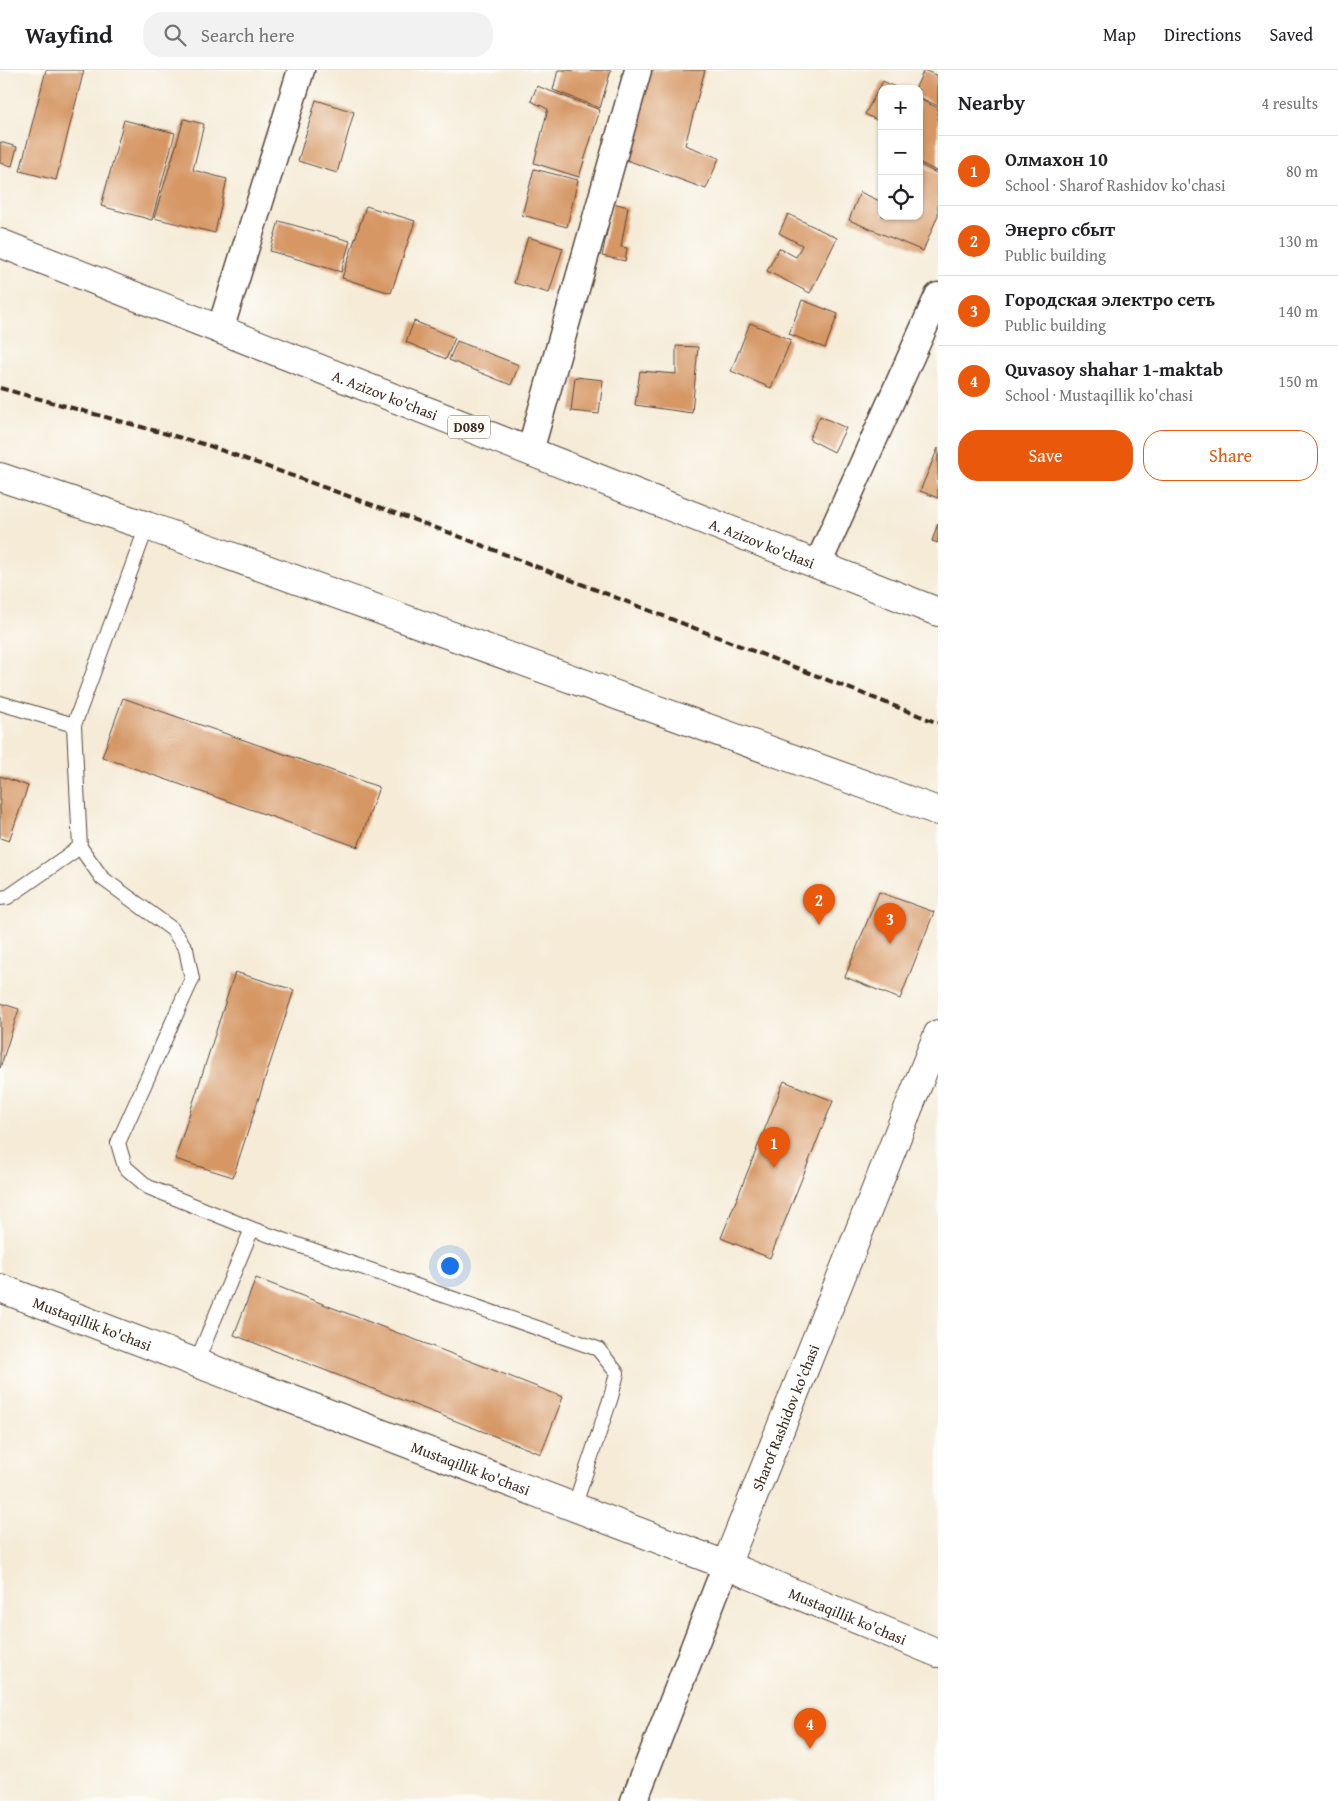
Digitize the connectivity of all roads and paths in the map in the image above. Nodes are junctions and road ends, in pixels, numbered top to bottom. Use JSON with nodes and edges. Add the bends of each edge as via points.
{"nodes":[{"id":1,"x":301,"y":70,"type":"edge"},
{"id":2,"x":638,"y":70,"type":"edge"},
{"id":3,"x":0,"y":243,"type":"edge"},
{"id":4,"x":938,"y":296,"type":"edge"},
{"id":5,"x":220,"y":330,"type":"junction"},
{"id":6,"x":530,"y":451,"type":"junction"},
{"id":7,"x":0,"y":478,"type":"edge"},
{"id":8,"x":147,"y":526,"type":"junction"},
{"id":9,"x":818,"y":564,"type":"junction"},
{"id":10,"x":938,"y":612,"type":"edge"},
{"id":11,"x":0,"y":703,"type":"edge"},
{"id":12,"x":74,"y":725,"type":"junction"},
{"id":13,"x":938,"y":811,"type":"edge"},
{"id":14,"x":80,"y":847,"type":"junction"},
{"id":15,"x":0,"y":898,"type":"edge"},
{"id":16,"x":938,"y":1034,"type":"edge"},
{"id":17,"x":252,"y":1229,"type":"junction"},
{"id":18,"x":0,"y":1288,"type":"edge"},
{"id":19,"x":196,"y":1363,"type":"junction"},
{"id":20,"x":574,"y":1507,"type":"junction"},
{"id":21,"x":726,"y":1565,"type":"junction"},
{"id":22,"x":938,"y":1653,"type":"edge"},
{"id":23,"x":634,"y":1801,"type":"edge"}],
"edges":[{"from":1,"to":5,"type":"street"},
{"from":2,"to":6,"type":"street"},
{"from":3,"to":5,"type":"street","name":"A. Azizov ko'chasi","number":"D089"},
{"from":4,"to":9,"type":"street"},
{"from":5,"to":6,"type":"street","name":"A. Azizov ko'chasi","number":"D089"},
{"from":6,"to":9,"type":"street","name":"A. Azizov ko'chasi","number":"D089"},
{"from":7,"to":8,"type":"street"},
{"from":8,"to":12,"type":"lane"},
{"from":8,"to":13,"type":"street"},
{"from":9,"to":10,"type":"street","name":"A. Azizov ko'chasi","number":"D089"},
{"from":11,"to":12,"type":"lane"},
{"from":12,"to":14,"type":"lane"},
{"from":14,"to":15,"type":"lane","via":[[8,897]]},
{"from":14,"to":17,"type":"lane","via":[[102,878],[172,929],[186,949],[192,979],[118,1143],[126,1167],[148,1187]]},
{"from":16,"to":21,"type":"street","name":"Sharof Rashidov ko'chasi"},
{"from":17,"to":19,"type":"lane"},
{"from":17,"to":20,"type":"lane","via":[[598,1349],[617,1373]]},
{"from":18,"to":19,"type":"street","name":"Mustaqillik ko'chasi"},
{"from":19,"to":20,"type":"street","name":"Mustaqillik ko'chasi"},
{"from":20,"to":21,"type":"street","name":"Mustaqillik ko'chasi"},
{"from":21,"to":22,"type":"street","name":"Mustaqillik ko'chasi"},
{"from":21,"to":23,"type":"street","name":"Sharof Rashidov ko'chasi"}]}
